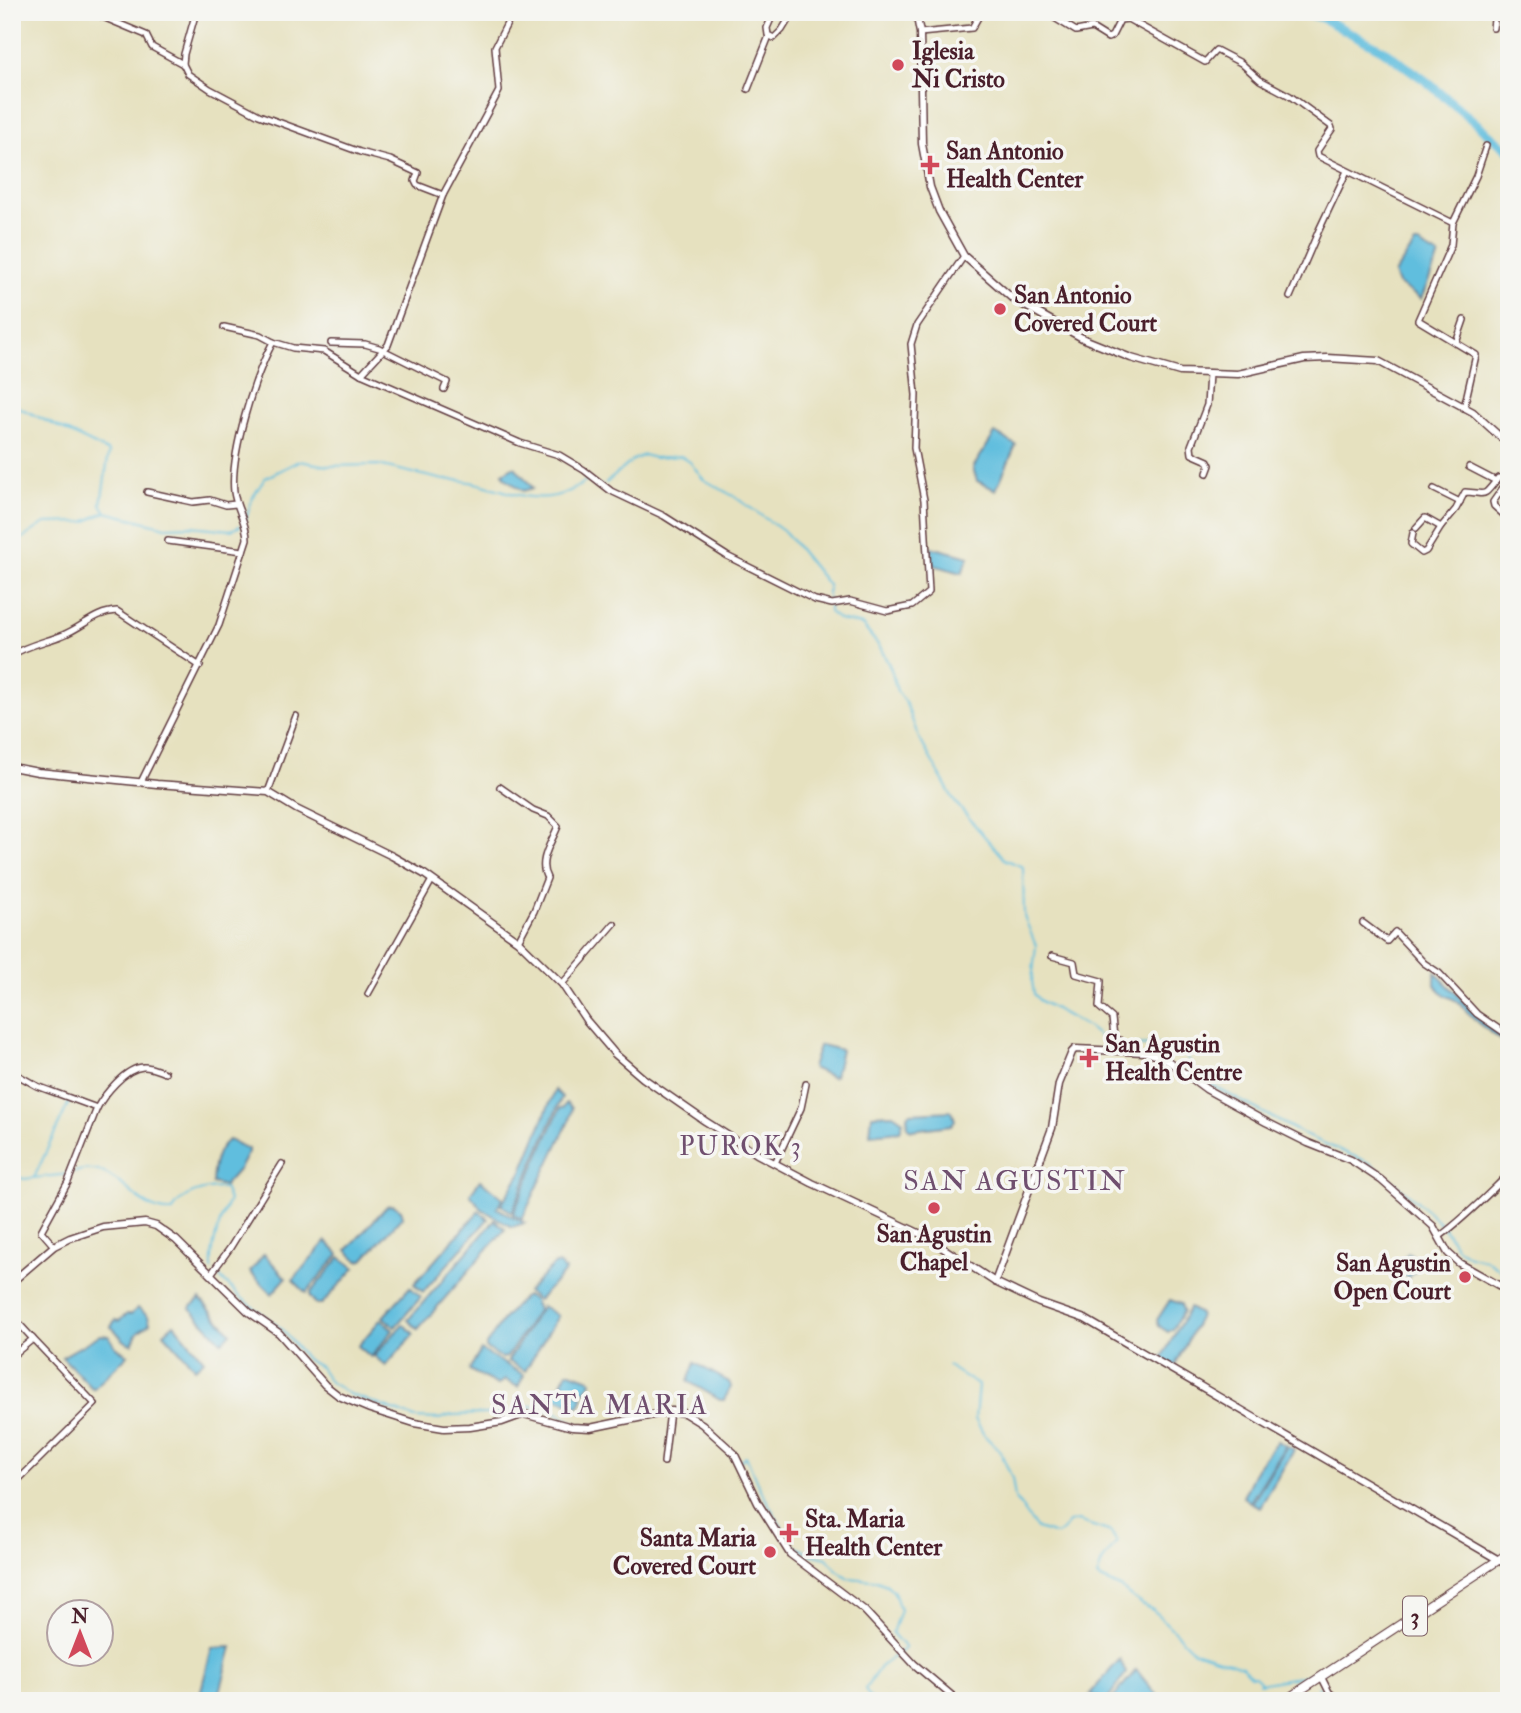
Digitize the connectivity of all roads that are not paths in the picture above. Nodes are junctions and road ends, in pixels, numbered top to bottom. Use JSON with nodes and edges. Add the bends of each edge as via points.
{"nodes":[{"id":1,"x":91,"y":12,"type":"edge"},
{"id":2,"x":196,"y":12,"type":"edge"},
{"id":3,"x":513,"y":12,"type":"edge"},
{"id":4,"x":774,"y":12,"type":"edge"},
{"id":5,"x":793,"y":12,"type":"edge"},
{"id":6,"x":916,"y":12,"type":"edge"},
{"id":7,"x":981,"y":12,"type":"edge"},
{"id":8,"x":1045,"y":12,"type":"edge"},
{"id":9,"x":1495,"y":12,"type":"edge"},
{"id":10,"x":1493,"y":28,"type":"dead end"},
{"id":11,"x":920,"y":33,"type":"junction"},
{"id":12,"x":769,"y":36,"type":"junction"},
{"id":13,"x":183,"y":64,"type":"junction"},
{"id":14,"x":748,"y":89,"type":"dead end"},
{"id":15,"x":1486,"y":146,"type":"dead end"},
{"id":16,"x":1348,"y":171,"type":"junction"},
{"id":17,"x":443,"y":195,"type":"junction"},
{"id":18,"x":1453,"y":223,"type":"junction"},
{"id":19,"x":964,"y":256,"type":"junction"},
{"id":20,"x":1290,"y":297,"type":"dead end"},
{"id":21,"x":1464,"y":320,"type":"dead end"},
{"id":22,"x":224,"y":327,"type":"dead end"},
{"id":23,"x":273,"y":342,"type":"junction"},
{"id":24,"x":1456,"y":342,"type":"junction"},
{"id":25,"x":331,"y":343,"type":"dead end"},
{"id":26,"x":384,"y":351,"type":"junction"},
{"id":27,"x":361,"y":374,"type":"junction"},
{"id":28,"x":1209,"y":374,"type":"junction"},
{"id":29,"x":444,"y":389,"type":"dead end"},
{"id":30,"x":1464,"y":408,"type":"junction"},
{"id":31,"x":1506,"y":442,"type":"edge"},
{"id":32,"x":1469,"y":467,"type":"dead end"},
{"id":33,"x":1206,"y":473,"type":"dead end"},
{"id":34,"x":1509,"y":478,"type":"edge"},
{"id":35,"x":1496,"y":481,"type":"junction"},
{"id":36,"x":1434,"y":489,"type":"dead end"},
{"id":37,"x":147,"y":492,"type":"dead end"},
{"id":38,"x":1460,"y":502,"type":"junction"},
{"id":39,"x":236,"y":505,"type":"junction"},
{"id":40,"x":1504,"y":514,"type":"dead end"},
{"id":41,"x":1441,"y":527,"type":"junction"},
{"id":42,"x":168,"y":541,"type":"dead end"},
{"id":43,"x":243,"y":551,"type":"junction"},
{"id":44,"x":12,"y":655,"type":"edge"},
{"id":45,"x":200,"y":666,"type":"junction"},
{"id":46,"x":296,"y":716,"type":"dead end"},
{"id":47,"x":12,"y":767,"type":"edge"},
{"id":48,"x":141,"y":782,"type":"junction"},
{"id":49,"x":500,"y":787,"type":"dead end"},
{"id":50,"x":268,"y":792,"type":"junction"},
{"id":51,"x":432,"y":880,"type":"junction"},
{"id":52,"x":1363,"y":923,"type":"dead end"},
{"id":53,"x":614,"y":924,"type":"dead end"},
{"id":54,"x":518,"y":941,"type":"junction"},
{"id":55,"x":1052,"y":956,"type":"dead end"},
{"id":56,"x":562,"y":984,"type":"junction"},
{"id":57,"x":368,"y":994,"type":"dead end"},
{"id":58,"x":1509,"y":1036,"type":"edge"},
{"id":59,"x":1123,"y":1046,"type":"junction"},
{"id":60,"x":12,"y":1072,"type":"edge"},
{"id":61,"x":165,"y":1073,"type":"dead end"},
{"id":62,"x":806,"y":1084,"type":"dead end"},
{"id":63,"x":97,"y":1108,"type":"junction"},
{"id":64,"x":775,"y":1163,"type":"junction"},
{"id":65,"x":282,"y":1164,"type":"dead end"},
{"id":66,"x":1509,"y":1174,"type":"edge"},
{"id":67,"x":1441,"y":1236,"type":"junction"},
{"id":68,"x":54,"y":1246,"type":"junction"},
{"id":69,"x":211,"y":1275,"type":"junction"},
{"id":70,"x":12,"y":1282,"type":"edge"},
{"id":71,"x":995,"y":1282,"type":"junction"},
{"id":72,"x":1509,"y":1291,"type":"edge"},
{"id":73,"x":12,"y":1316,"type":"edge"},
{"id":74,"x":33,"y":1339,"type":"junction"},
{"id":75,"x":12,"y":1356,"type":"edge"},
{"id":76,"x":670,"y":1411,"type":"junction"},
{"id":77,"x":664,"y":1462,"type":"dead end"},
{"id":78,"x":13,"y":1485,"type":"edge"},
{"id":79,"x":1509,"y":1553,"type":"edge"},
{"id":80,"x":1497,"y":1561,"type":"junction"},
{"id":81,"x":1509,"y":1566,"type":"edge"},
{"id":82,"x":1321,"y":1676,"type":"junction"},
{"id":83,"x":958,"y":1701,"type":"edge"},
{"id":84,"x":1284,"y":1701,"type":"edge"},
{"id":85,"x":1339,"y":1701,"type":"edge"}],
"edges":[{"from":1,"to":13,"type":"street","via":[[146,35],[152,47]]},
{"from":2,"to":13,"type":"street"},
{"from":3,"to":17,"type":"street","via":[[495,47],[499,91]]},
{"from":4,"to":12,"type":"street"},
{"from":5,"to":12,"type":"street","via":[[778,36]]},
{"from":6,"to":11,"type":"street"},
{"from":7,"to":11,"type":"street","via":[[972,28]]},
{"from":8,"to":16,"type":"street","via":[[1076,31],[1092,28],[1108,38],[1120,20],[1128,19],[1205,62],[1216,50],[1241,63],[1329,124],[1332,129],[1316,154]]},
{"from":9,"to":10,"type":"street"},
{"from":11,"to":19,"type":"street","via":[[925,167],[939,211]]},
{"from":12,"to":14,"type":"street"},
{"from":13,"to":17,"type":"street","via":[[188,74],[210,89],[259,115],[390,160],[418,173],[417,185]]},
{"from":15,"to":18,"type":"street"},
{"from":16,"to":18,"type":"street"},
{"from":16,"to":20,"type":"street"},
{"from":17,"to":26,"type":"street"},
{"from":18,"to":24,"type":"street","via":[[1451,245],[1418,320]]},
{"from":19,"to":27,"type":"street","via":[[917,325],[911,344],[914,448],[924,500],[929,592],[912,606],[895,610],[850,601],[824,603],[727,556],[664,516],[611,491],[559,455],[520,443]]},
{"from":19,"to":28,"type":"street","via":[[1013,299],[1084,339],[1166,369]]},
{"from":21,"to":24,"type":"street"},
{"from":22,"to":23,"type":"street"},
{"from":23,"to":27,"type":"street","via":[[324,351]]},
{"from":23,"to":39,"type":"street","via":[[259,369],[236,457]]},
{"from":24,"to":30,"type":"street","via":[[1476,355]]},
{"from":25,"to":26,"type":"street","via":[[365,344]]},
{"from":26,"to":27,"type":"street"},
{"from":26,"to":29,"type":"street","via":[[447,382]]},
{"from":28,"to":30,"type":"street","via":[[1238,374],[1304,359],[1378,361]]},
{"from":28,"to":33,"type":"street","via":[[1207,405],[1191,446],[1192,454],[1208,461]]},
{"from":30,"to":31,"type":"street"},
{"from":32,"to":35,"type":"street"},
{"from":34,"to":35,"type":"street"},
{"from":34,"to":40,"type":"street","via":[[1493,502]]},
{"from":35,"to":38,"type":"street","via":[[1481,495],[1465,492]]},
{"from":36,"to":38,"type":"street"},
{"from":37,"to":39,"type":"street"},
{"from":38,"to":41,"type":"street"},
{"from":39,"to":43,"type":"street","via":[[247,532]]},
{"from":41,"to":41,"type":"street","via":[[1425,518],[1411,544],[1422,553],[1426,551]]},
{"from":42,"to":43,"type":"street"},
{"from":43,"to":45,"type":"street"},
{"from":44,"to":45,"type":"street","via":[[69,633],[99,614],[117,611]]},
{"from":45,"to":48,"type":"street"},
{"from":46,"to":50,"type":"street"},
{"from":47,"to":48,"type":"street"},
{"from":48,"to":50,"type":"street"},
{"from":49,"to":54,"type":"street","via":[[558,826],[543,861],[544,889]]},
{"from":50,"to":51,"type":"street"},
{"from":51,"to":54,"type":"street"},
{"from":51,"to":57,"type":"street"},
{"from":52,"to":58,"type":"street","via":[[1387,941],[1395,932],[1478,1014]]},
{"from":53,"to":56,"type":"street"},
{"from":54,"to":56,"type":"street"},
{"from":55,"to":59,"type":"street","via":[[1074,962],[1076,974],[1101,981],[1099,1007],[1112,1018],[1114,1037]]},
{"from":56,"to":64,"type":"street","via":[[615,1054],[643,1078]]},
{"from":59,"to":67,"type":"street","via":[[1164,1058],[1206,1089],[1308,1143],[1351,1160],[1381,1180]]},
{"from":59,"to":71,"type":"street","via":[[1072,1052],[1059,1084],[1052,1128]]},
{"from":60,"to":63,"type":"street"},
{"from":61,"to":63,"type":"street","via":[[143,1066],[136,1069],[107,1090]]},
{"from":62,"to":64,"type":"street","via":[[801,1108]]},
{"from":63,"to":68,"type":"street","via":[[68,1182],[41,1231]]},
{"from":64,"to":71,"type":"street","via":[[923,1234]]},
{"from":65,"to":69,"type":"street"},
{"from":66,"to":67,"type":"street"},
{"from":67,"to":72,"type":"street","via":[[1448,1253],[1459,1263]]},
{"from":68,"to":69,"type":"street","via":[[103,1227],[145,1223],[163,1230]]},
{"from":68,"to":70,"type":"street"},
{"from":69,"to":76,"type":"street","via":[[279,1333],[325,1385],[370,1409],[414,1423],[470,1427],[524,1414],[590,1428]]},
{"from":71,"to":80,"type":"street","via":[[1085,1319]]},
{"from":73,"to":74,"type":"street"},
{"from":74,"to":75,"type":"street"},
{"from":74,"to":78,"type":"street","via":[[95,1404]]},
{"from":76,"to":77,"type":"street"},
{"from":76,"to":83,"type":"street","via":[[702,1424],[734,1453],[790,1554],[864,1610],[914,1664]]},
{"from":79,"to":80,"type":"highway","number":"3"},
{"from":80,"to":81,"type":"street"},
{"from":80,"to":82,"type":"highway","number":"3"},
{"from":82,"to":84,"type":"highway","number":"3"},
{"from":82,"to":85,"type":"street"}]}
